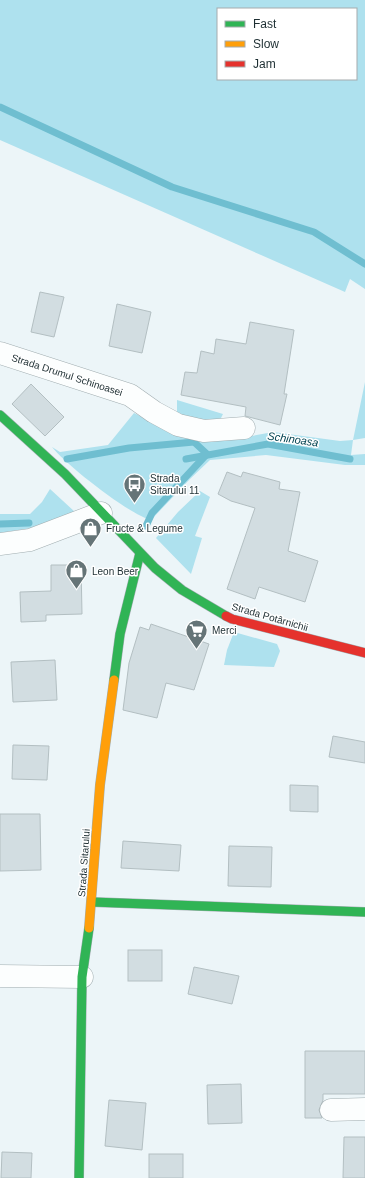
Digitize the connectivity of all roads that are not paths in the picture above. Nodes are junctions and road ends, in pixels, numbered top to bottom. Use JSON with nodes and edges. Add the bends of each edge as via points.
{"nodes":[{"id":1,"x":0,"y":353,"type":"edge"},
{"id":2,"x":0,"y":415,"type":"edge"},
{"id":3,"x":244,"y":428,"type":"dead end"},
{"id":4,"x":101,"y":513,"type":"junction"},
{"id":5,"x":0,"y":544,"type":"edge"},
{"id":6,"x":140,"y":552,"type":"junction"},
{"id":7,"x":365,"y":653,"type":"edge"},
{"id":8,"x":92,"y":902,"type":"junction"},
{"id":9,"x":365,"y":912,"type":"edge"},
{"id":10,"x":0,"y":976,"type":"edge"},
{"id":11,"x":82,"y":977,"type":"junction"},
{"id":12,"x":365,"y":1109,"type":"edge"},
{"id":13,"x":331,"y":1110,"type":"dead end"},
{"id":14,"x":79,"y":1178,"type":"edge"}],
"edges":[{"from":1,"to":3,"type":"street","name":"Strada Drumul Schinoasei","via":[[130,395],[178,425],[204,431]]},
{"from":2,"to":4,"type":"street","via":[[65,474]]},
{"from":4,"to":5,"type":"street","via":[[30,540]]},
{"from":4,"to":6,"type":"street"},
{"from":6,"to":7,"type":"street","name":"Strada Potârnichii","via":[[182,590],[232,619]]},
{"from":6,"to":8,"type":"street","name":"Strada Sitarului","via":[[120,634],[112,684],[100,785]]},
{"from":8,"to":9,"type":"street"},
{"from":8,"to":11,"type":"street","name":"Strada Sitarului"},
{"from":10,"to":11,"type":"street"},
{"from":11,"to":14,"type":"street","name":"Strada Sitarului"},
{"from":12,"to":13,"type":"street"}]}
